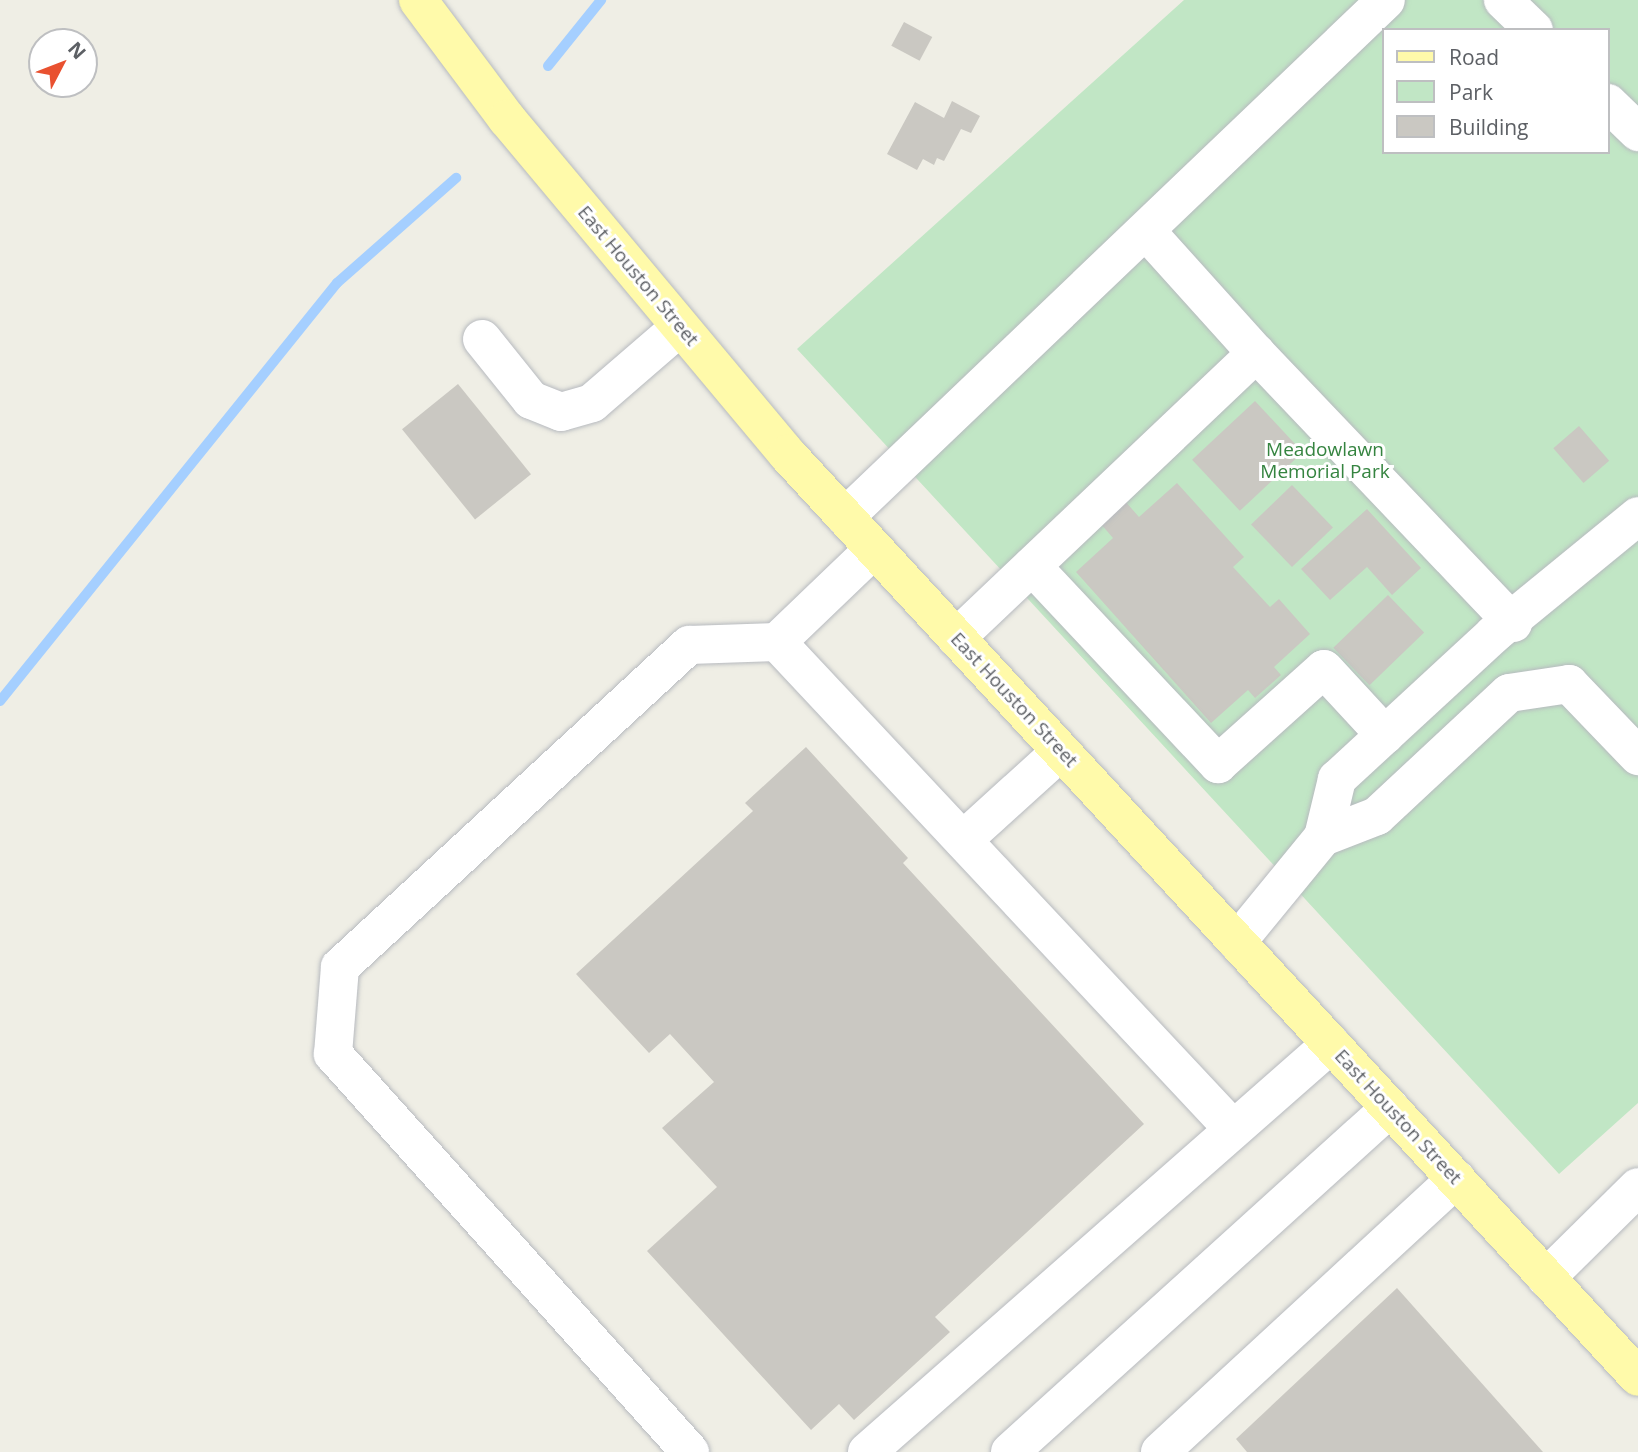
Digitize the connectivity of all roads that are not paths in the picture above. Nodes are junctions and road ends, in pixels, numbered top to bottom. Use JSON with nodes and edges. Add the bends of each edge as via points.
{"nodes":[{"id":1,"x":418,"y":0,"type":"edge"},
{"id":2,"x":1386,"y":0,"type":"edge"},
{"id":3,"x":1503,"y":0,"type":"edge"},
{"id":4,"x":1532,"y":28,"type":"edge"},
{"id":5,"x":1610,"y":105,"type":"edge"},
{"id":6,"x":1638,"y":132,"type":"edge"},
{"id":7,"x":1147,"y":232,"type":"junction"},
{"id":8,"x":680,"y":327,"type":"junction"},
{"id":9,"x":482,"y":339,"type":"dead end"},
{"id":10,"x":1256,"y":353,"type":"junction"},
{"id":11,"x":1638,"y":516,"type":"edge"},
{"id":12,"x":845,"y":517,"type":"junction"},
{"id":13,"x":874,"y":549,"type":"junction"},
{"id":14,"x":1032,"y":566,"type":"junction"},
{"id":15,"x":1513,"y":623,"type":"junction"},
{"id":16,"x":956,"y":638,"type":"junction"},
{"id":17,"x":777,"y":642,"type":"junction"},
{"id":18,"x":1385,"y":735,"type":"junction"},
{"id":19,"x":1061,"y":751,"type":"junction"},
{"id":20,"x":1638,"y":756,"type":"edge"},
{"id":21,"x":1323,"y":837,"type":"junction"},
{"id":22,"x":963,"y":840,"type":"junction"},
{"id":23,"x":1237,"y":942,"type":"junction"},
{"id":24,"x":1331,"y":1044,"type":"junction"},
{"id":25,"x":1390,"y":1108,"type":"junction"},
{"id":26,"x":1233,"y":1129,"type":"junction"},
{"id":27,"x":1455,"y":1179,"type":"junction"},
{"id":28,"x":1638,"y":1187,"type":"edge"},
{"id":29,"x":1546,"y":1278,"type":"junction"},
{"id":30,"x":1638,"y":1377,"type":"edge"},
{"id":31,"x":690,"y":1452,"type":"edge"},
{"id":32,"x":867,"y":1452,"type":"edge"},
{"id":33,"x":1010,"y":1452,"type":"edge"},
{"id":34,"x":1160,"y":1452,"type":"edge"}],
"edges":[{"from":1,"to":8,"type":"main road","name":"East Houston Street","via":[[507,119]]},
{"from":2,"to":7,"type":"lane"},
{"from":3,"to":4,"type":"lane"},
{"from":5,"to":6,"type":"lane"},
{"from":7,"to":10,"type":"lane"},
{"from":7,"to":12,"type":"lane"},
{"from":8,"to":9,"type":"lane","via":[[592,403],[561,412],[531,400]]},
{"from":8,"to":12,"type":"main road","name":"East Houston Street"},
{"from":10,"to":14,"type":"lane"},
{"from":10,"to":15,"type":"lane"},
{"from":11,"to":15,"type":"lane"},
{"from":12,"to":13,"type":"main road","name":"East Houston Street"},
{"from":13,"to":16,"type":"main road","name":"East Houston Street"},
{"from":13,"to":17,"type":"lane"},
{"from":14,"to":16,"type":"lane"},
{"from":14,"to":18,"type":"lane","via":[[1218,764],[1324,669]]},
{"from":15,"to":18,"type":"lane","via":[[1494,634]]},
{"from":16,"to":19,"type":"main road","name":"East Houston Street"},
{"from":17,"to":22,"type":"lane"},
{"from":17,"to":31,"type":"lane","via":[[689,645],[340,967],[333,1054]]},
{"from":18,"to":21,"type":"lane","via":[[1337,779]]},
{"from":19,"to":22,"type":"lane"},
{"from":19,"to":23,"type":"main road","name":"East Houston Street"},
{"from":20,"to":21,"type":"lane","via":[[1569,684],[1509,693],[1377,816]]},
{"from":21,"to":23,"type":"lane"},
{"from":22,"to":26,"type":"lane"},
{"from":23,"to":24,"type":"main road","name":"East Houston Street"},
{"from":24,"to":25,"type":"main road","name":"East Houston Street"},
{"from":24,"to":26,"type":"lane"},
{"from":25,"to":27,"type":"main road","name":"East Houston Street"},
{"from":25,"to":33,"type":"lane"},
{"from":26,"to":32,"type":"lane"},
{"from":27,"to":29,"type":"main road","name":"East Houston Street"},
{"from":27,"to":34,"type":"lane"},
{"from":28,"to":29,"type":"lane"},
{"from":29,"to":30,"type":"main road","name":"East Houston Street"}]}
